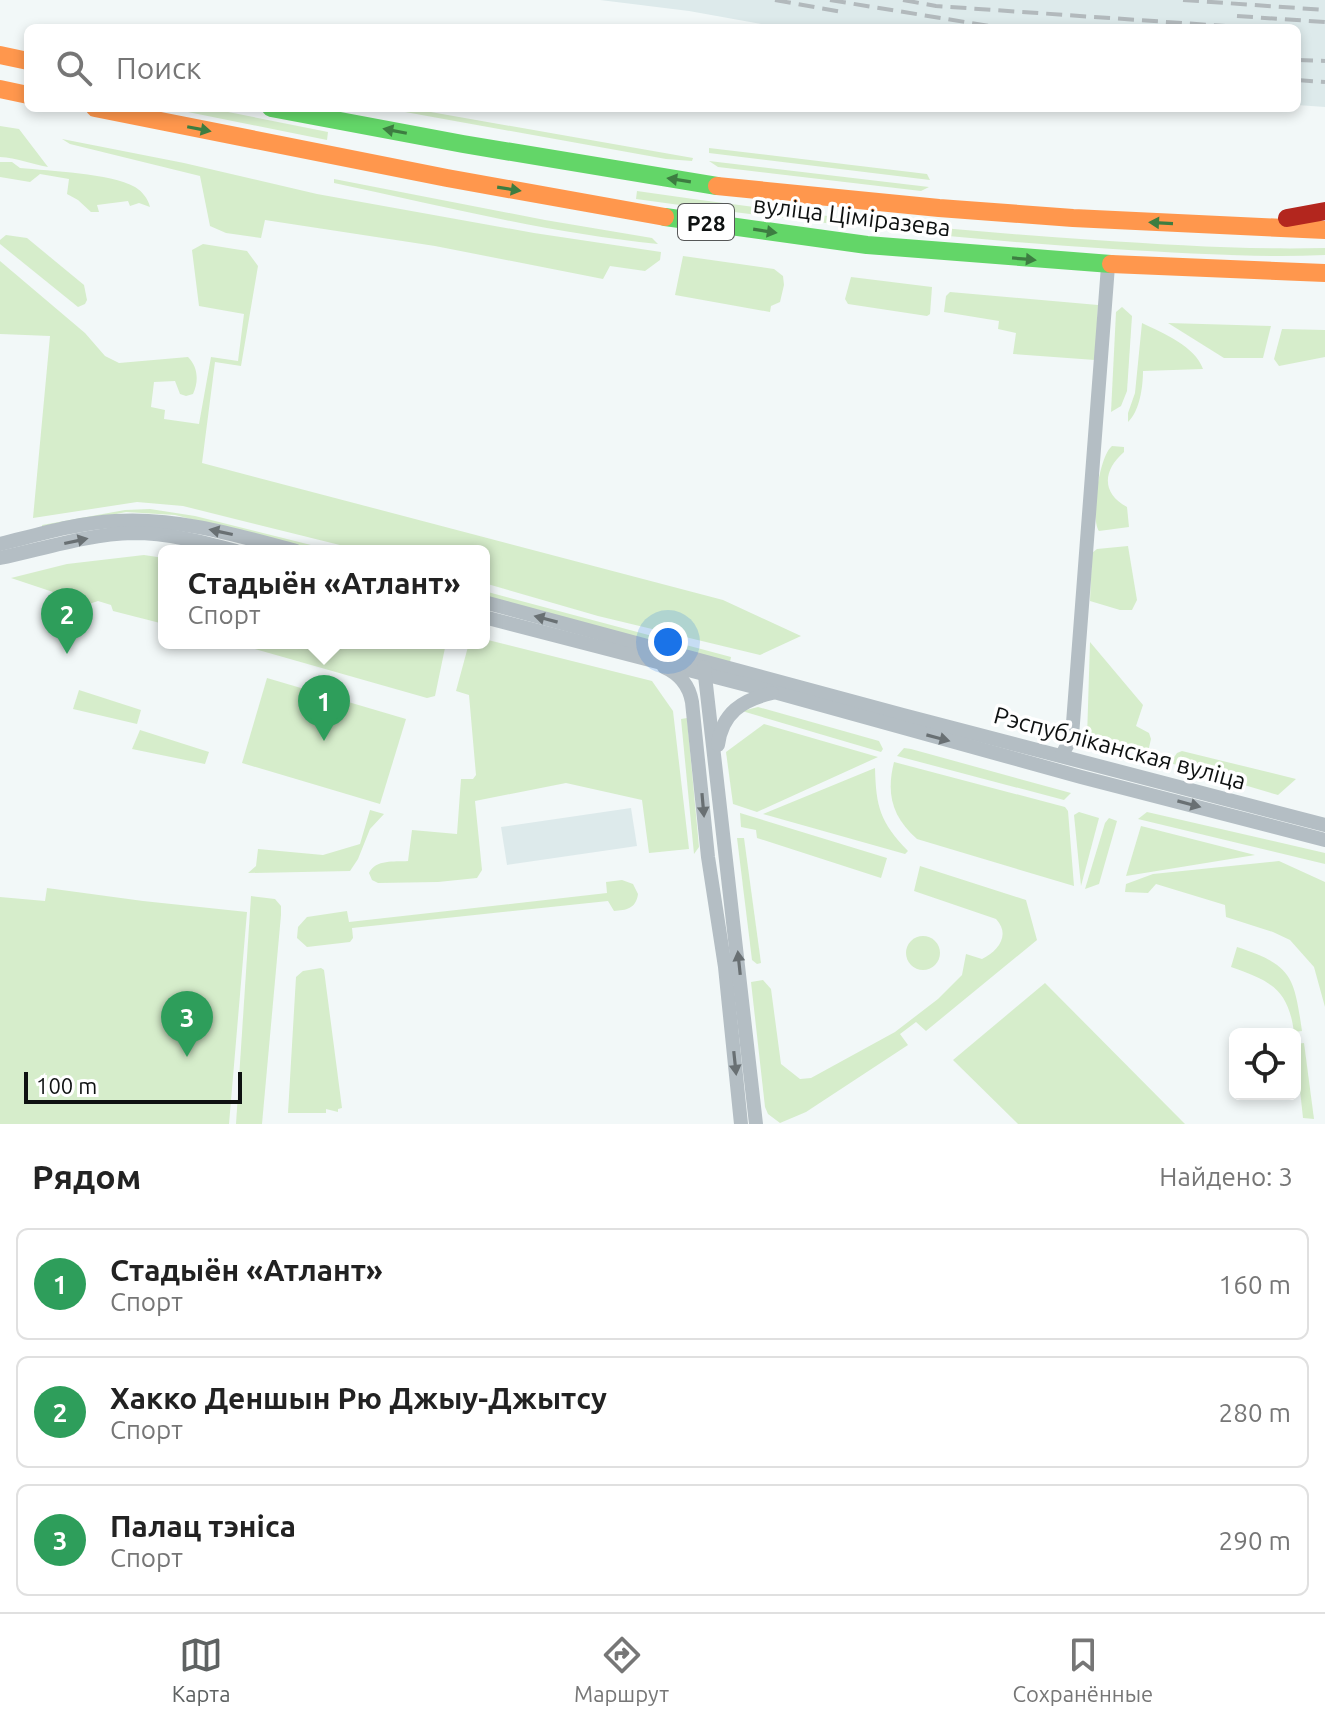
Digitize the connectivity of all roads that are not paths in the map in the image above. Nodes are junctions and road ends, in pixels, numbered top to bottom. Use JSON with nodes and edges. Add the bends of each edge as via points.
{"nodes":[{"id":1,"x":0,"y":55,"type":"edge"},
{"id":2,"x":24,"y":60,"type":"edge"},
{"id":3,"x":0,"y":89,"type":"edge"},
{"id":4,"x":24,"y":94,"type":"edge"},
{"id":5,"x":115,"y":112,"type":"edge"},
{"id":6,"x":292,"y":112,"type":"edge"},
{"id":7,"x":427,"y":138,"type":"junction"},
{"id":8,"x":463,"y":144,"type":"junction"},
{"id":9,"x":419,"y":173,"type":"junction"},
{"id":10,"x":455,"y":180,"type":"junction"},
{"id":11,"x":1325,"y":211,"type":"edge"},
{"id":12,"x":1239,"y":226,"type":"junction"},
{"id":13,"x":1325,"y":230,"type":"edge"},
{"id":14,"x":1108,"y":266,"type":"junction"},
{"id":15,"x":1325,"y":273,"type":"edge"},
{"id":16,"x":0,"y":544,"type":"edge"},
{"id":17,"x":211,"y":545,"type":"edge"},
{"id":18,"x":271,"y":545,"type":"edge"},
{"id":19,"x":0,"y":558,"type":"edge"},
{"id":20,"x":490,"y":604,"type":"edge"},
{"id":21,"x":490,"y":619,"type":"edge"},
{"id":22,"x":642,"y":657,"type":"junction"},
{"id":23,"x":701,"y":669,"type":"junction"},
{"id":24,"x":774,"y":692,"type":"junction"},
{"id":25,"x":690,"y":693,"type":"junction"},
{"id":26,"x":1062,"y":755,"type":"junction"},
{"id":27,"x":716,"y":762,"type":"junction"},
{"id":28,"x":1325,"y":825,"type":"edge"},
{"id":29,"x":1325,"y":840,"type":"edge"},
{"id":30,"x":741,"y":1124,"type":"edge"},
{"id":31,"x":756,"y":1124,"type":"edge"}],
"edges":[{"from":1,"to":2,"type":"main road"},
{"from":3,"to":4,"type":"main road"},
{"from":5,"to":9,"type":"main road","name":"вуліца Ціміразева","number":"Р28","one_way":true},
{"from":7,"to":6,"type":"main road","name":"вуліца Ціміразева","number":"Р28","one_way":true},
{"from":7,"to":8,"type":"main road","name":"вуліца Ціміразева","number":"Р28"},
{"from":7,"to":9,"type":"main road"},
{"from":8,"to":10,"type":"main road"},
{"from":12,"to":8,"type":"main road","name":"вуліца Ціміразева","number":"Р28","one_way":true,"via":[[939,208],[698,184]]},
{"from":9,"to":10,"type":"main road","name":"вуліца Ціміразева","number":"Р28"},
{"from":10,"to":14,"type":"main road","name":"вуліца Ціміразева","number":"Р28","one_way":true,"via":[[802,237]]},
{"from":11,"to":12,"type":"main road"},
{"from":12,"to":13,"type":"main road","name":"вуліца Ціміразева","number":"Р28"},
{"from":14,"to":15,"type":"main road","name":"вуліца Ціміразева","number":"Р28"},
{"from":14,"to":26,"type":"street","via":[[1072,736]]},
{"from":18,"to":16,"type":"street","one_way":true,"via":[[150,521],[113,521]]},
{"from":19,"to":17,"type":"street","one_way":true,"via":[[134,533]]},
{"from":23,"to":20,"type":"street","one_way":true},
{"from":21,"to":22,"type":"street"},
{"from":22,"to":23,"type":"street"},
{"from":22,"to":25,"type":"street","via":[[679,676]]},
{"from":23,"to":24,"type":"street"},
{"from":23,"to":25,"type":"street"},
{"from":23,"to":26,"type":"street","name":"Рэспубліканская вуліца"},
{"from":23,"to":27,"type":"street"},
{"from":24,"to":27,"type":"street","via":[[739,705],[726,719]]},
{"from":24,"to":29,"type":"street","one_way":true},
{"from":25,"to":30,"type":"street","one_way":true},
{"from":26,"to":28,"type":"street","name":"Рэспубліканская вуліца"},
{"from":31,"to":27,"type":"street","one_way":true}]}
